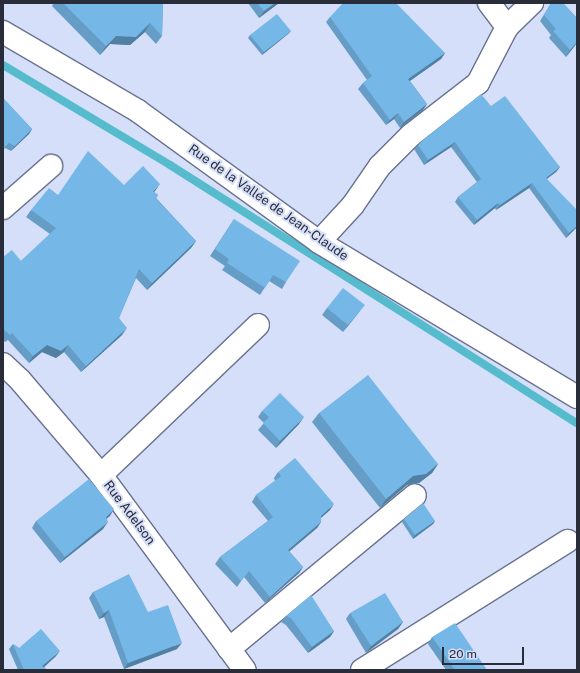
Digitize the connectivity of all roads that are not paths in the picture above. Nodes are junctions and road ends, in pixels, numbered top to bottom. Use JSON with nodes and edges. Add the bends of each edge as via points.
{"nodes":[{"id":1,"x":490,"y":3,"type":"edge"},
{"id":2,"x":532,"y":3,"type":"edge"},
{"id":3,"x":507,"y":27,"type":"junction"},
{"id":4,"x":3,"y":32,"type":"edge"},
{"id":5,"x":51,"y":166,"type":"dead end"},
{"id":6,"x":3,"y":208,"type":"edge"},
{"id":7,"x":319,"y":242,"type":"junction"},
{"id":8,"x":258,"y":324,"type":"dead end"},
{"id":9,"x":3,"y":364,"type":"edge"},
{"id":10,"x":577,"y":397,"type":"edge"},
{"id":11,"x":101,"y":475,"type":"junction"},
{"id":12,"x":415,"y":495,"type":"dead end"},
{"id":13,"x":568,"y":541,"type":"dead end"},
{"id":14,"x":230,"y":649,"type":"junction"},
{"id":15,"x":245,"y":670,"type":"edge"},
{"id":16,"x":362,"y":670,"type":"edge"}],
"edges":[{"from":1,"to":3,"type":"street"},
{"from":2,"to":3,"type":"street"},
{"from":3,"to":7,"type":"street","via":[[478,83],[411,135],[380,166],[352,205]]},
{"from":4,"to":7,"type":"street","name":"Rue de la Vallée de Jean-Claude","via":[[138,111]]},
{"from":5,"to":6,"type":"street"},
{"from":7,"to":10,"type":"street","name":"Rue de la Vallée de Jean-Claude"},
{"from":8,"to":11,"type":"street"},
{"from":9,"to":11,"type":"street","name":"Rue Adelson","via":[[20,380]]},
{"from":11,"to":14,"type":"street","name":"Rue Adelson"},
{"from":12,"to":14,"type":"street"},
{"from":13,"to":16,"type":"street"},
{"from":14,"to":15,"type":"street","name":"Rue Adelson"}]}
